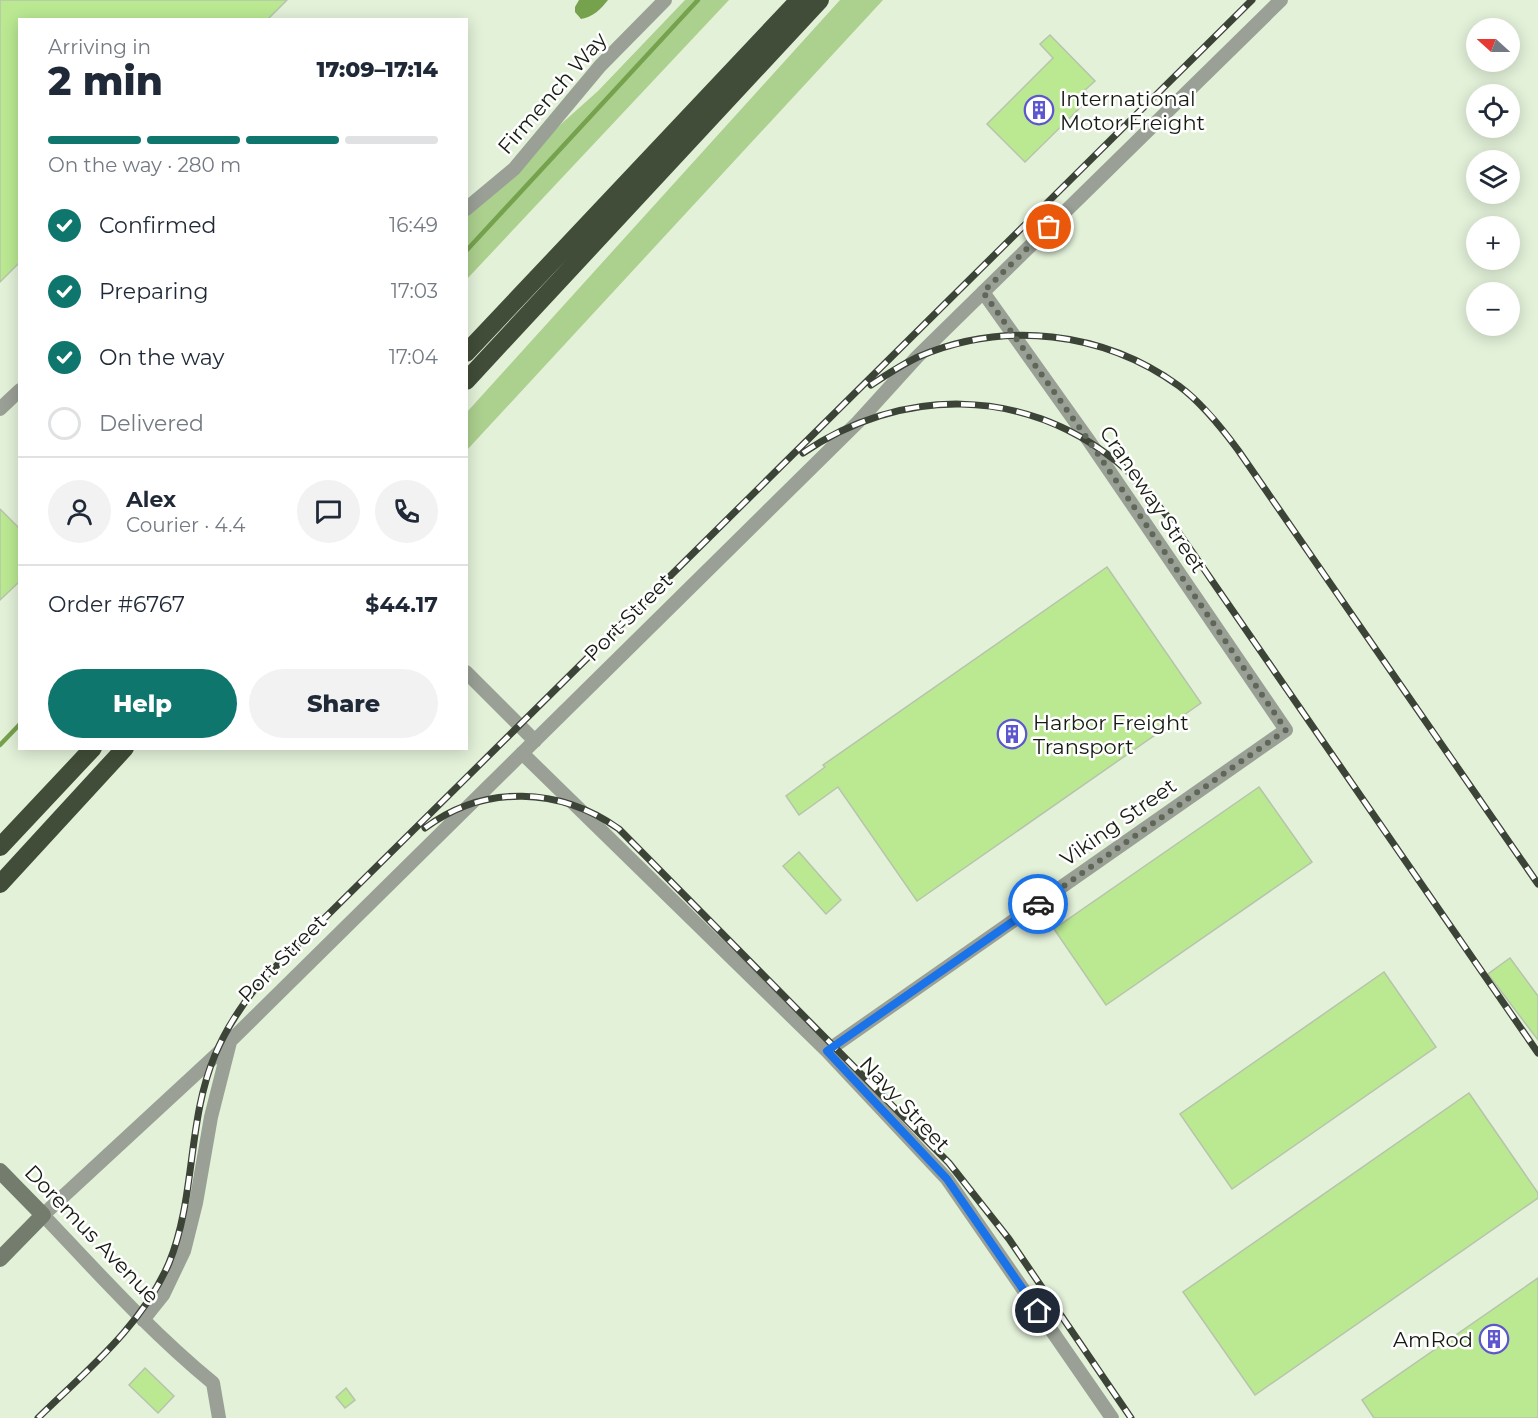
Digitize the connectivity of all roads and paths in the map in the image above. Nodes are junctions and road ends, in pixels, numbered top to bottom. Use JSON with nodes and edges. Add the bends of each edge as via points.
{"nodes":[{"id":1,"x":665,"y":0,"type":"edge"},
{"id":2,"x":799,"y":0,"type":"edge"},
{"id":3,"x":820,"y":0,"type":"edge"},
{"id":4,"x":1281,"y":0,"type":"edge"},
{"id":5,"x":468,"y":207,"type":"edge"},
{"id":6,"x":983,"y":292,"type":"junction"},
{"id":7,"x":468,"y":351,"type":"edge"},
{"id":8,"x":468,"y":379,"type":"edge"},
{"id":9,"x":18,"y":392,"type":"edge"},
{"id":10,"x":0,"y":409,"type":"edge"},
{"id":11,"x":468,"y":674,"type":"edge"},
{"id":12,"x":1286,"y":730,"type":"joint"},
{"id":13,"x":535,"y":741,"type":"junction"},
{"id":14,"x":91,"y":750,"type":"edge"},
{"id":15,"x":123,"y":750,"type":"edge"},
{"id":16,"x":522,"y":753,"type":"junction"},
{"id":17,"x":0,"y":847,"type":"edge"},
{"id":18,"x":0,"y":884,"type":"edge"},
{"id":19,"x":230,"y":1041,"type":"junction"},
{"id":20,"x":827,"y":1051,"type":"junction"},
{"id":21,"x":0,"y":1171,"type":"edge"},
{"id":22,"x":43,"y":1215,"type":"junction"},
{"id":23,"x":0,"y":1259,"type":"edge"},
{"id":24,"x":147,"y":1324,"type":"junction"},
{"id":25,"x":219,"y":1418,"type":"edge"},
{"id":26,"x":1112,"y":1418,"type":"edge"}],
"edges":[{"from":1,"to":5,"type":"street","name":"Firmench Way","via":[[600,66],[514,169]]},
{"from":2,"to":7,"type":"highway"},
{"from":3,"to":8,"type":"highway"},
{"from":4,"to":6,"type":"street","name":"Port Street"},
{"from":6,"to":12,"type":"street","name":"Craneway Street"},
{"from":6,"to":13,"type":"street","name":"Port Street","via":[[858,422]]},
{"from":9,"to":10,"type":"street"},
{"from":11,"to":13,"type":"street"},
{"from":12,"to":20,"type":"street","name":"Viking Street"},
{"from":13,"to":16,"type":"street","name":"Port Street"},
{"from":14,"to":17,"type":"highway"},
{"from":15,"to":18,"type":"highway"},
{"from":16,"to":19,"type":"street","name":"Port Street"},
{"from":16,"to":20,"type":"street","name":"Navy Street"},
{"from":19,"to":22,"type":"street","name":"Port Street"},
{"from":19,"to":24,"type":"street","via":[[184,1251]]},
{"from":20,"to":26,"type":"street","name":"Navy Street","via":[[947,1179]]},
{"from":21,"to":22,"type":"main road","name":"Doremus Avenue"},
{"from":22,"to":23,"type":"main road","name":"Port Street"},
{"from":22,"to":24,"type":"street","name":"Doremus Avenue"},
{"from":24,"to":25,"type":"street","name":"Doremus Avenue","via":[[213,1383]]}]}
